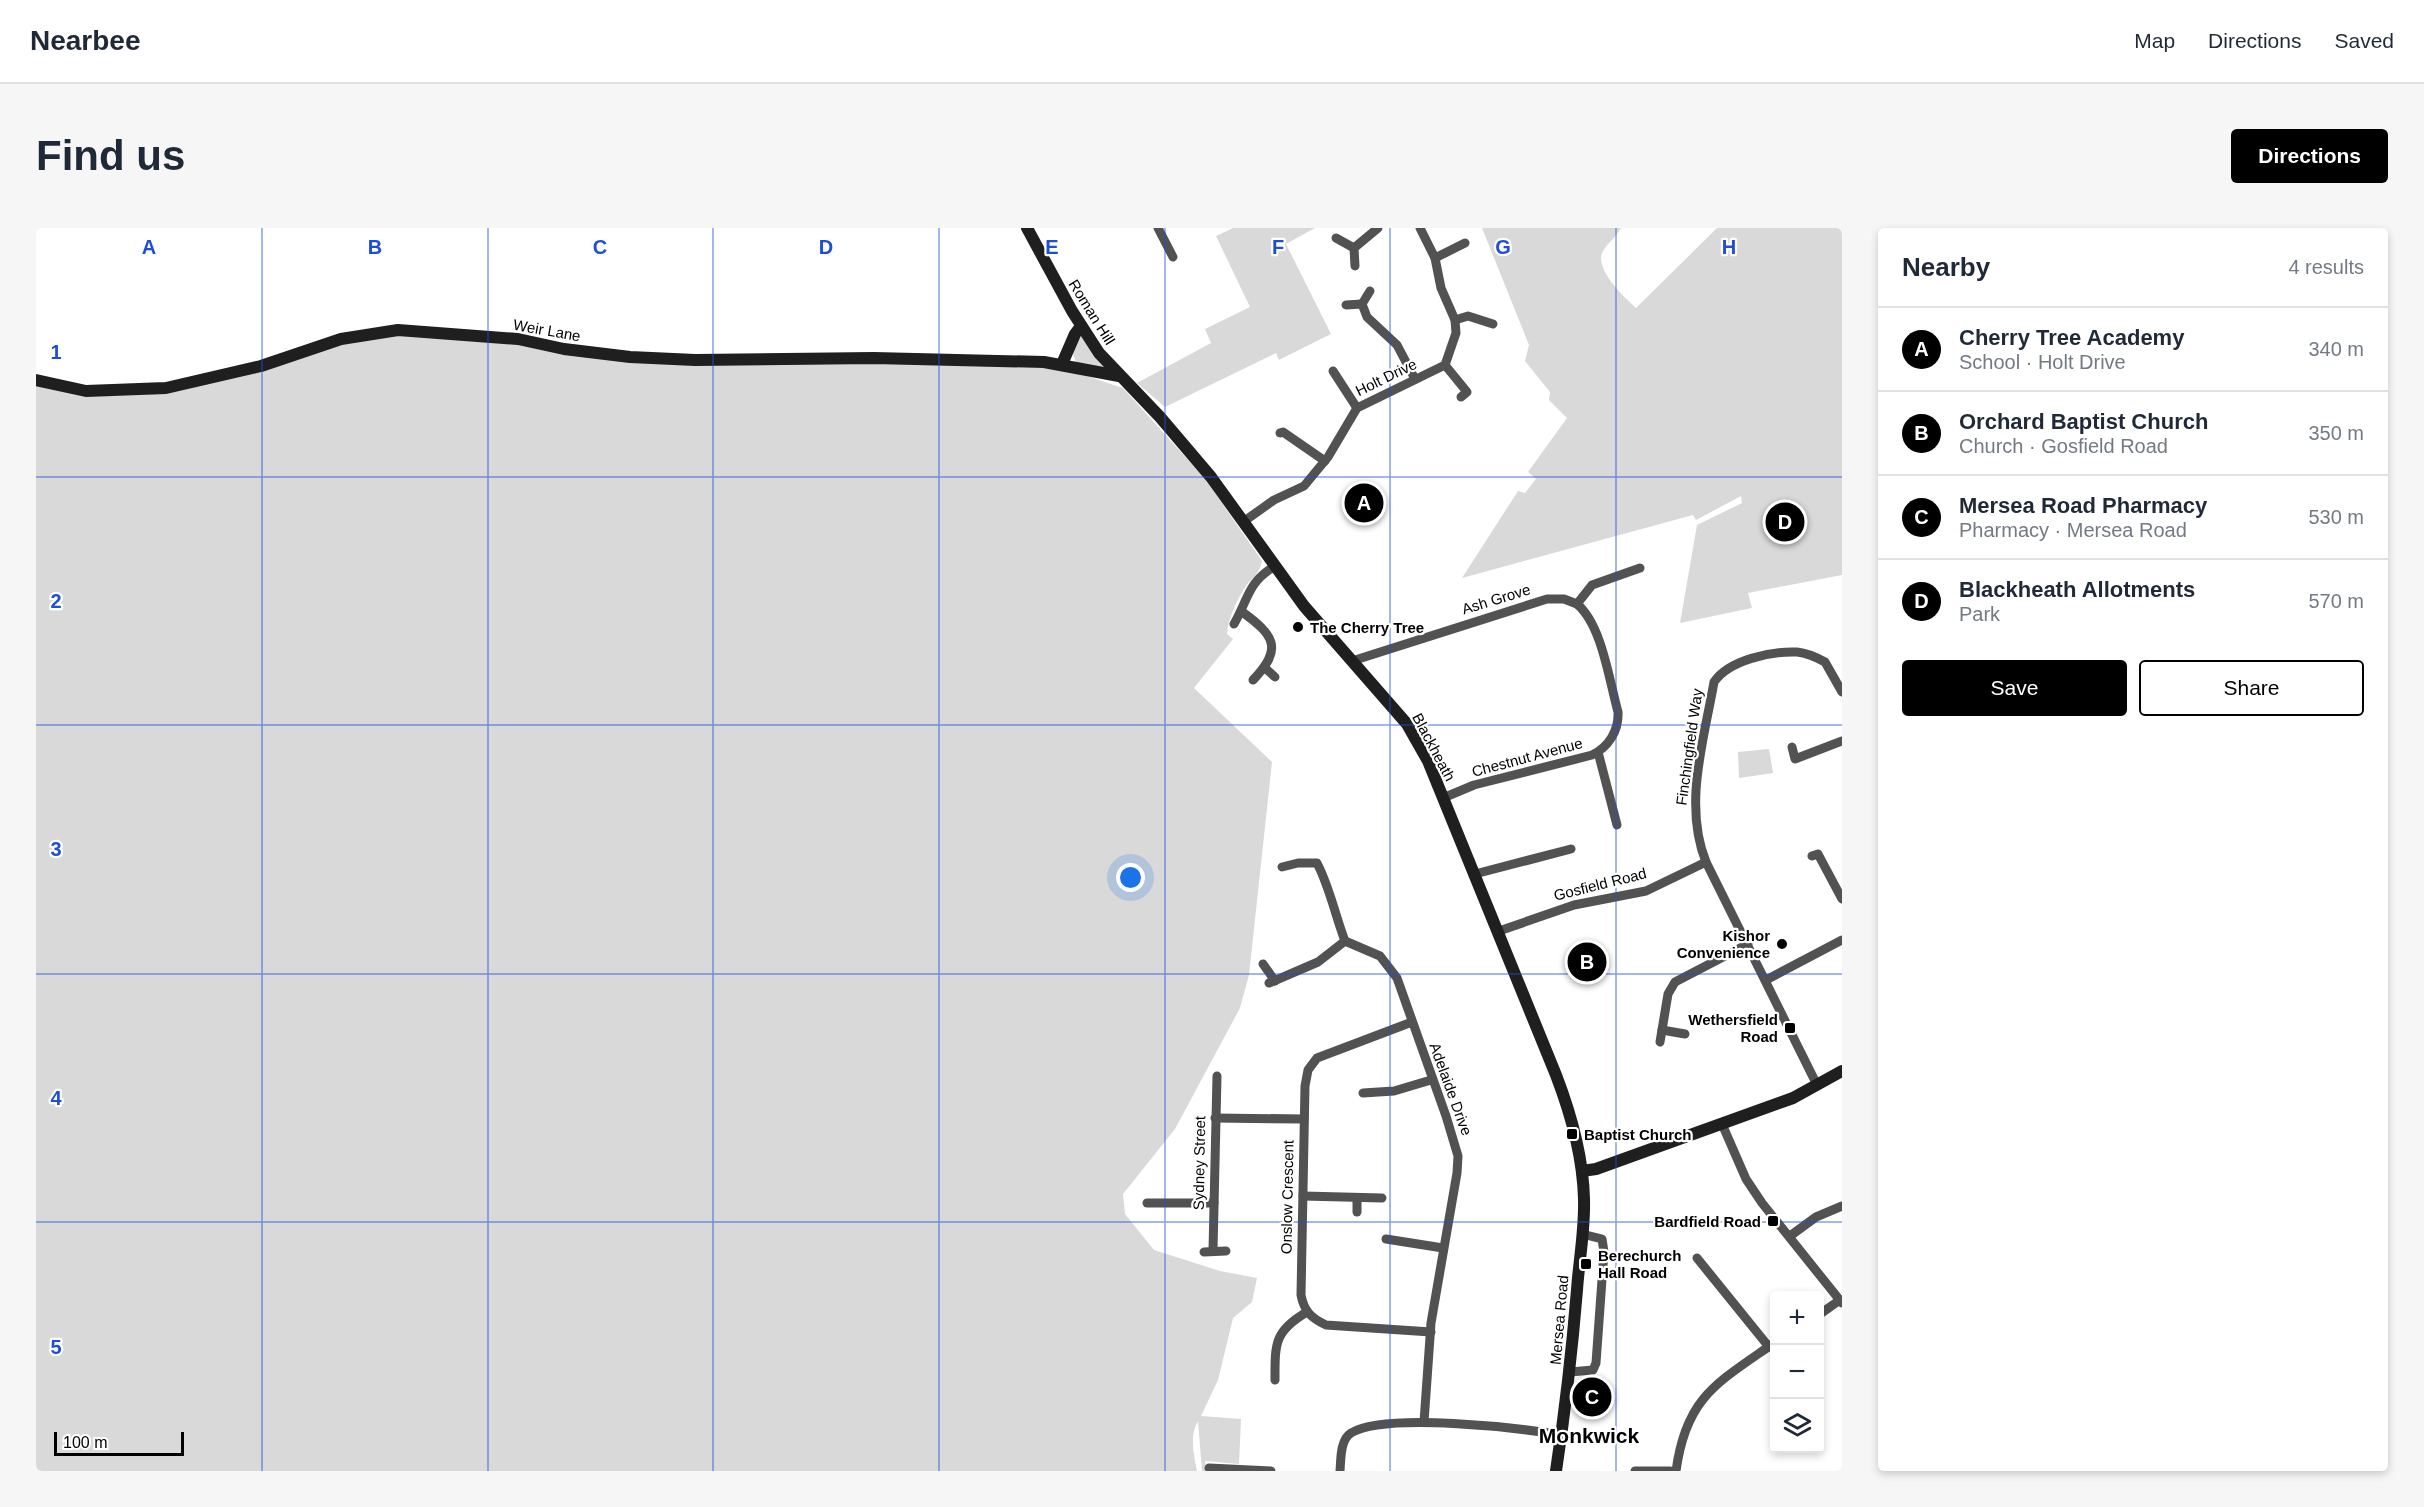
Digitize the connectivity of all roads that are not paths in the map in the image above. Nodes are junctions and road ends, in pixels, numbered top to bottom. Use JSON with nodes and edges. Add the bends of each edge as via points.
{"nodes":[{"id":1,"x":1027,"y":228,"type":"edge"},
{"id":2,"x":1158,"y":228,"type":"edge"},
{"id":3,"x":1378,"y":228,"type":"edge"},
{"id":4,"x":1420,"y":228,"type":"edge"},
{"id":5,"x":1336,"y":238,"type":"dead end"},
{"id":6,"x":1466,"y":243,"type":"dead end"},
{"id":7,"x":1354,"y":248,"type":"junction"},
{"id":8,"x":1173,"y":257,"type":"dead end"},
{"id":9,"x":1435,"y":258,"type":"junction"},
{"id":10,"x":1355,"y":266,"type":"dead end"},
{"id":11,"x":1370,"y":291,"type":"dead end"},
{"id":12,"x":1362,"y":304,"type":"junction"},
{"id":13,"x":1346,"y":305,"type":"dead end"},
{"id":14,"x":1455,"y":320,"type":"junction"},
{"id":15,"x":1493,"y":324,"type":"dead end"},
{"id":16,"x":1081,"y":326,"type":"junction"},
{"id":17,"x":1062,"y":364,"type":"junction"},
{"id":18,"x":1445,"y":365,"type":"junction"},
{"id":19,"x":1333,"y":371,"type":"dead end"},
{"id":20,"x":1119,"y":376,"type":"junction"},
{"id":21,"x":1415,"y":379,"type":"junction"},
{"id":22,"x":36,"y":380,"type":"edge"},
{"id":23,"x":1461,"y":397,"type":"dead end"},
{"id":24,"x":1357,"y":408,"type":"junction"},
{"id":25,"x":1284,"y":431,"type":"dead end"},
{"id":26,"x":1325,"y":461,"type":"junction"},
{"id":27,"x":1243,"y":522,"type":"junction"},
{"id":28,"x":1275,"y":566,"type":"junction"},
{"id":29,"x":1640,"y":568,"type":"dead end"},
{"id":30,"x":1577,"y":604,"type":"junction"},
{"id":31,"x":1241,"y":610,"type":"junction"},
{"id":32,"x":1234,"y":624,"type":"dead end"},
{"id":33,"x":1352,"y":661,"type":"junction"},
{"id":34,"x":1265,"y":668,"type":"junction"},
{"id":35,"x":1275,"y":677,"type":"dead end"},
{"id":36,"x":1253,"y":680,"type":"dead end"},
{"id":37,"x":1842,"y":692,"type":"edge"},
{"id":38,"x":1842,"y":741,"type":"edge"},
{"id":39,"x":1792,"y":747,"type":"dead end"},
{"id":40,"x":1598,"y":752,"type":"junction"},
{"id":41,"x":1443,"y":798,"type":"junction"},
{"id":42,"x":1617,"y":825,"type":"dead end"},
{"id":43,"x":1571,"y":849,"type":"dead end"},
{"id":44,"x":1812,"y":856,"type":"dead end"},
{"id":45,"x":1706,"y":862,"type":"junction"},
{"id":46,"x":1288,"y":868,"type":"dead end"},
{"id":47,"x":1475,"y":874,"type":"junction"},
{"id":48,"x":1842,"y":899,"type":"edge"},
{"id":49,"x":1499,"y":931,"type":"junction"},
{"id":50,"x":1842,"y":940,"type":"edge"},
{"id":51,"x":1346,"y":941,"type":"junction"},
{"id":52,"x":1748,"y":944,"type":"junction"},
{"id":53,"x":1263,"y":964,"type":"dead end"},
{"id":54,"x":1766,"y":980,"type":"junction"},
{"id":55,"x":1412,"y":1022,"type":"junction"},
{"id":56,"x":1662,"y":1030,"type":"junction"},
{"id":57,"x":1685,"y":1034,"type":"dead end"},
{"id":58,"x":1660,"y":1042,"type":"dead end"},
{"id":59,"x":1842,"y":1071,"type":"edge"},
{"id":60,"x":1217,"y":1076,"type":"dead end"},
{"id":61,"x":1431,"y":1080,"type":"junction"},
{"id":62,"x":1817,"y":1085,"type":"junction"},
{"id":63,"x":1363,"y":1093,"type":"dead end"},
{"id":64,"x":1215,"y":1118,"type":"junction"},
{"id":65,"x":1303,"y":1119,"type":"junction"},
{"id":66,"x":1722,"y":1124,"type":"junction"},
{"id":67,"x":1581,"y":1172,"type":"junction"},
{"id":68,"x":1155,"y":1191,"type":"dead end"},
{"id":69,"x":1304,"y":1197,"type":"junction"},
{"id":70,"x":1357,"y":1198,"type":"junction"},
{"id":71,"x":1382,"y":1198,"type":"dead end"},
{"id":72,"x":1214,"y":1203,"type":"junction"},
{"id":73,"x":1842,"y":1206,"type":"edge"},
{"id":74,"x":1357,"y":1212,"type":"dead end"},
{"id":75,"x":1582,"y":1234,"type":"junction"},
{"id":76,"x":1790,"y":1236,"type":"junction"},
{"id":77,"x":1389,"y":1244,"type":"dead end"},
{"id":78,"x":1443,"y":1248,"type":"junction"},
{"id":79,"x":1226,"y":1251,"type":"dead end"},
{"id":80,"x":1699,"y":1264,"type":"dead end"},
{"id":81,"x":1841,"y":1301,"type":"edge"},
{"id":82,"x":1307,"y":1312,"type":"junction"},
{"id":83,"x":1824,"y":1312,"type":"edge"},
{"id":84,"x":1431,"y":1332,"type":"junction"},
{"id":85,"x":1770,"y":1343,"type":"edge"},
{"id":86,"x":1770,"y":1346,"type":"edge"},
{"id":87,"x":1263,"y":1364,"type":"dead end"},
{"id":88,"x":1275,"y":1364,"type":"junction"},
{"id":89,"x":1570,"y":1372,"type":"junction"},
{"id":90,"x":1275,"y":1380,"type":"dead end"},
{"id":91,"x":1424,"y":1422,"type":"junction"},
{"id":92,"x":1562,"y":1435,"type":"junction"},
{"id":93,"x":1215,"y":1469,"type":"edge"},
{"id":94,"x":1271,"y":1471,"type":"edge"},
{"id":95,"x":1340,"y":1471,"type":"edge"},
{"id":96,"x":1556,"y":1471,"type":"edge"},
{"id":97,"x":1635,"y":1471,"type":"edge"},
{"id":98,"x":1670,"y":1471,"type":"edge"},
{"id":99,"x":1676,"y":1471,"type":"edge"}],
"edges":[{"from":1,"to":16,"type":"main road","name":"Roman Hill"},
{"from":2,"to":8,"type":"street"},
{"from":3,"to":7,"type":"street"},
{"from":4,"to":9,"type":"street"},
{"from":5,"to":7,"type":"street"},
{"from":6,"to":9,"type":"street"},
{"from":7,"to":10,"type":"street"},
{"from":9,"to":14,"type":"street","via":[[1441,288]]},
{"from":11,"to":12,"type":"street"},
{"from":12,"to":13,"type":"street"},
{"from":12,"to":21,"type":"street","via":[[1366,317],[1397,345]]},
{"from":14,"to":15,"type":"street","via":[[1468,316]]},
{"from":14,"to":18,"type":"street","via":[[1456,333]]},
{"from":16,"to":17,"type":"main road"},
{"from":16,"to":20,"type":"main road","name":"Roman Hill"},
{"from":17,"to":20,"type":"main road","name":"Weir Lane"},
{"from":17,"to":22,"type":"main road","name":"Weir Lane","via":[[630,357],[518,339],[398,330],[341,339],[261,366],[166,388],[87,391]]},
{"from":18,"to":21,"type":"street","name":"Holt Drive"},
{"from":18,"to":23,"type":"street","via":[[1467,392]]},
{"from":19,"to":24,"type":"street"},
{"from":20,"to":27,"type":"main road","name":"Blackheath","via":[[1211,477]]},
{"from":21,"to":24,"type":"street","name":"Holt Drive"},
{"from":24,"to":26,"type":"street","name":"Holt Drive"},
{"from":25,"to":26,"type":"street"},
{"from":26,"to":27,"type":"street","name":"Holt Drive","via":[[1304,486],[1274,500]]},
{"from":27,"to":28,"type":"main road","name":"Blackheath"},
{"from":28,"to":31,"type":"street","via":[[1248,590]]},
{"from":28,"to":33,"type":"main road","name":"Blackheath"},
{"from":29,"to":30,"type":"street","via":[[1592,585]]},
{"from":30,"to":33,"type":"street","name":"Ash Grove","via":[[1564,598],[1547,599]]},
{"from":30,"to":40,"type":"street","name":"Chestnut Avenue","via":[[1595,629],[1618,712],[1618,724]]},
{"from":31,"to":32,"type":"street"},
{"from":31,"to":34,"type":"street","via":[[1270,636],[1272,652]]},
{"from":33,"to":41,"type":"main road","name":"Blackheath","via":[[1407,724]]},
{"from":34,"to":35,"type":"street"},
{"from":34,"to":36,"type":"street"},
{"from":37,"to":45,"type":"street","name":"Finchingfield Way","via":[[1825,662],[1799,652],[1746,661],[1720,672],[1714,682],[1695,803],[1695,827]]},
{"from":38,"to":39,"type":"street","via":[[1796,764]]},
{"from":40,"to":41,"type":"street","name":"Chestnut Avenue","via":[[1474,785]]},
{"from":40,"to":42,"type":"street","via":[[1610,815]]},
{"from":41,"to":47,"type":"main road","name":"Blackheath"},
{"from":43,"to":47,"type":"street"},
{"from":44,"to":48,"type":"street","via":[[1818,854]]},
{"from":45,"to":49,"type":"street","name":"Gosfield Road","via":[[1646,891],[1574,905]]},
{"from":45,"to":52,"type":"street"},
{"from":46,"to":51,"type":"street","via":[[1317,863],[1328,883],[1332,909]]},
{"from":47,"to":49,"type":"main road","name":"Blackheath"},
{"from":49,"to":67,"type":"main road","name":"Blackheath","via":[[1563,1093]]},
{"from":50,"to":54,"type":"street"},
{"from":51,"to":53,"type":"street","via":[[1324,959],[1272,982]]},
{"from":51,"to":55,"type":"street","name":"Adelaide Drive","via":[[1380,956],[1397,978]]},
{"from":52,"to":54,"type":"street"},
{"from":52,"to":56,"type":"street","via":[[1675,982],[1668,994]]},
{"from":54,"to":62,"type":"street"},
{"from":55,"to":61,"type":"street","name":"Adelaide Drive"},
{"from":55,"to":65,"type":"street","name":"Onslow Crescent","via":[[1317,1058],[1306,1077]]},
{"from":56,"to":57,"type":"street"},
{"from":56,"to":58,"type":"street"},
{"from":59,"to":62,"type":"main road"},
{"from":60,"to":64,"type":"street","name":"Sydney Street"},
{"from":61,"to":63,"type":"street","via":[[1394,1091]]},
{"from":61,"to":78,"type":"street","name":"Adelaide Drive","via":[[1458,1156]]},
{"from":62,"to":66,"type":"main road"},
{"from":64,"to":65,"type":"street"},
{"from":64,"to":72,"type":"street","name":"Sydney Street"},
{"from":65,"to":69,"type":"street","name":"Onslow Crescent"},
{"from":66,"to":67,"type":"main road"},
{"from":66,"to":76,"type":"street","via":[[1746,1179]]},
{"from":67,"to":75,"type":"main road","name":"Mersea Road"},
{"from":68,"to":72,"type":"street","via":[[1151,1203]]},
{"from":69,"to":70,"type":"street"},
{"from":69,"to":82,"type":"street","name":"Onslow Crescent","via":[[1301,1295]]},
{"from":70,"to":71,"type":"street"},
{"from":70,"to":74,"type":"street"},
{"from":72,"to":79,"type":"street","name":"Sydney Street","via":[[1208,1251]]},
{"from":73,"to":76,"type":"street","via":[[1816,1217]]},
{"from":75,"to":89,"type":"main road","name":"Mersea Road"},
{"from":75,"to":89,"type":"street","via":[[1602,1239],[1604,1252],[1596,1363],[1593,1370]]},
{"from":76,"to":81,"type":"street"},
{"from":77,"to":78,"type":"street"},
{"from":78,"to":84,"type":"street","name":"Adelaide Drive"},
{"from":80,"to":85,"type":"street"},
{"from":81,"to":83,"type":"street"},
{"from":82,"to":84,"type":"street","via":[[1314,1320],[1346,1329]]},
{"from":82,"to":88,"type":"street","via":[[1281,1331]]},
{"from":84,"to":91,"type":"street","name":"Adelaide Drive"},
{"from":86,"to":99,"type":"street","via":[[1699,1401],[1687,1423]]},
{"from":87,"to":88,"type":"street"},
{"from":88,"to":90,"type":"street"},
{"from":89,"to":92,"type":"main road","name":"Mersea Road"},
{"from":91,"to":92,"type":"street"},
{"from":91,"to":95,"type":"street","via":[[1375,1424],[1350,1433],[1343,1441]]},
{"from":92,"to":96,"type":"main road","name":"Mersea Road"},
{"from":93,"to":94,"type":"street"},
{"from":97,"to":98,"type":"street"}]}
